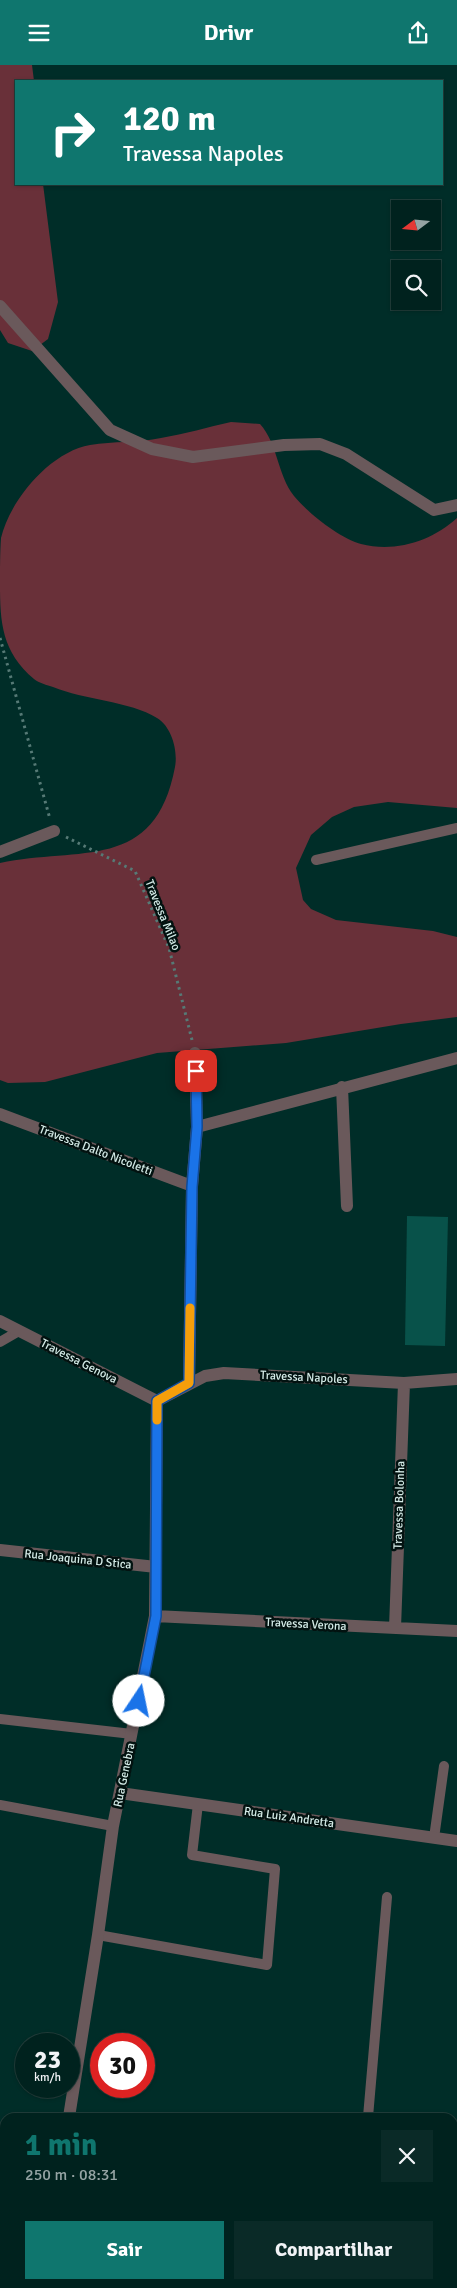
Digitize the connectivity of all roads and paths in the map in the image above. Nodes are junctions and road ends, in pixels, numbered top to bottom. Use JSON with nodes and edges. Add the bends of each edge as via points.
{"nodes":[{"id":1,"x":0,"y":306,"type":"edge"},
{"id":2,"x":457,"y":505,"type":"edge"},
{"id":3,"x":0,"y":638,"type":"edge"},
{"id":4,"x":457,"y":828,"type":"edge"},
{"id":5,"x":54,"y":831,"type":"junction"},
{"id":6,"x":0,"y":852,"type":"edge"},
{"id":7,"x":316,"y":860,"type":"dead end"},
{"id":8,"x":195,"y":1053,"type":"joint"},
{"id":9,"x":457,"y":1057,"type":"edge"},
{"id":10,"x":342,"y":1087,"type":"junction"},
{"id":11,"x":0,"y":1114,"type":"edge"},
{"id":12,"x":197,"y":1127,"type":"junction"},
{"id":13,"x":192,"y":1187,"type":"junction"},
{"id":14,"x":347,"y":1206,"type":"dead end"},
{"id":15,"x":0,"y":1321,"type":"edge"},
{"id":16,"x":19,"y":1331,"type":"junction"},
{"id":17,"x":0,"y":1342,"type":"edge"},
{"id":18,"x":457,"y":1379,"type":"edge"},
{"id":19,"x":189,"y":1383,"type":"junction"},
{"id":20,"x":404,"y":1383,"type":"junction"},
{"id":21,"x":157,"y":1401,"type":"junction"},
{"id":22,"x":0,"y":1551,"type":"edge"},
{"id":23,"x":156,"y":1567,"type":"junction"},
{"id":24,"x":156,"y":1616,"type":"junction"},
{"id":25,"x":395,"y":1628,"type":"junction"},
{"id":26,"x":457,"y":1631,"type":"edge"},
{"id":27,"x":0,"y":1719,"type":"edge"},
{"id":28,"x":132,"y":1734,"type":"junction"},
{"id":29,"x":444,"y":1766,"type":"dead end"},
{"id":30,"x":120,"y":1793,"type":"junction"},
{"id":31,"x":198,"y":1804,"type":"junction"},
{"id":32,"x":0,"y":1805,"type":"edge"},
{"id":33,"x":113,"y":1826,"type":"junction"},
{"id":34,"x":434,"y":1838,"type":"junction"},
{"id":35,"x":457,"y":1841,"type":"edge"},
{"id":36,"x":387,"y":1897,"type":"dead end"},
{"id":37,"x":98,"y":1935,"type":"junction"},
{"id":38,"x":70,"y":2113,"type":"edge"},
{"id":39,"x":368,"y":2113,"type":"edge"}],
"edges":[{"from":1,"to":2,"type":"street","via":[[110,430],[152,449],[193,457],[284,445],[320,445],[346,454],[434,510]]},
{"from":3,"to":5,"type":"path"},
{"from":4,"to":7,"type":"lane"},
{"from":5,"to":6,"type":"street"},
{"from":5,"to":8,"type":"path","name":"Travessa Milao","via":[[135,871],[169,948]]},
{"from":8,"to":12,"type":"street"},
{"from":9,"to":10,"type":"street"},
{"from":10,"to":12,"type":"street"},
{"from":10,"to":14,"type":"street"},
{"from":11,"to":13,"type":"street","name":"Travessa Dalto Nicoletti"},
{"from":12,"to":13,"type":"street"},
{"from":13,"to":19,"type":"street"},
{"from":15,"to":16,"type":"street","name":"Travessa Genova"},
{"from":16,"to":17,"type":"lane"},
{"from":16,"to":21,"type":"street","name":"Travessa Genova"},
{"from":18,"to":20,"type":"street","name":"Travessa Napoles"},
{"from":19,"to":20,"type":"street","name":"Travessa Napoles","via":[[224,1373]]},
{"from":19,"to":21,"type":"street","name":"Travessa Napoles"},
{"from":20,"to":25,"type":"street","name":"Travessa Bolonha"},
{"from":21,"to":23,"type":"street","name":"Rua Genebra"},
{"from":22,"to":23,"type":"street","name":"Rua Joaquina D Stica"},
{"from":23,"to":24,"type":"street","name":"Rua Genebra"},
{"from":24,"to":25,"type":"street","name":"Travessa Verona"},
{"from":24,"to":28,"type":"street","name":"Rua Genebra"},
{"from":25,"to":26,"type":"street","name":"Travessa Verona"},
{"from":27,"to":28,"type":"lane"},
{"from":28,"to":30,"type":"street","name":"Rua Genebra"},
{"from":29,"to":34,"type":"lane"},
{"from":30,"to":31,"type":"street","name":"Rua Luiz Andretta"},
{"from":30,"to":33,"type":"street","name":"Rua Genebra"},
{"from":31,"to":34,"type":"street","name":"Rua Luiz Andretta"},
{"from":31,"to":37,"type":"lane","via":[[192,1855],[275,1869],[267,1965]]},
{"from":32,"to":33,"type":"lane"},
{"from":33,"to":37,"type":"street","name":"Rua Genebra"},
{"from":34,"to":35,"type":"street","name":"Rua Luiz Andretta"},
{"from":36,"to":39,"type":"lane"},
{"from":37,"to":38,"type":"street","name":"Rua Genebra"}]}
